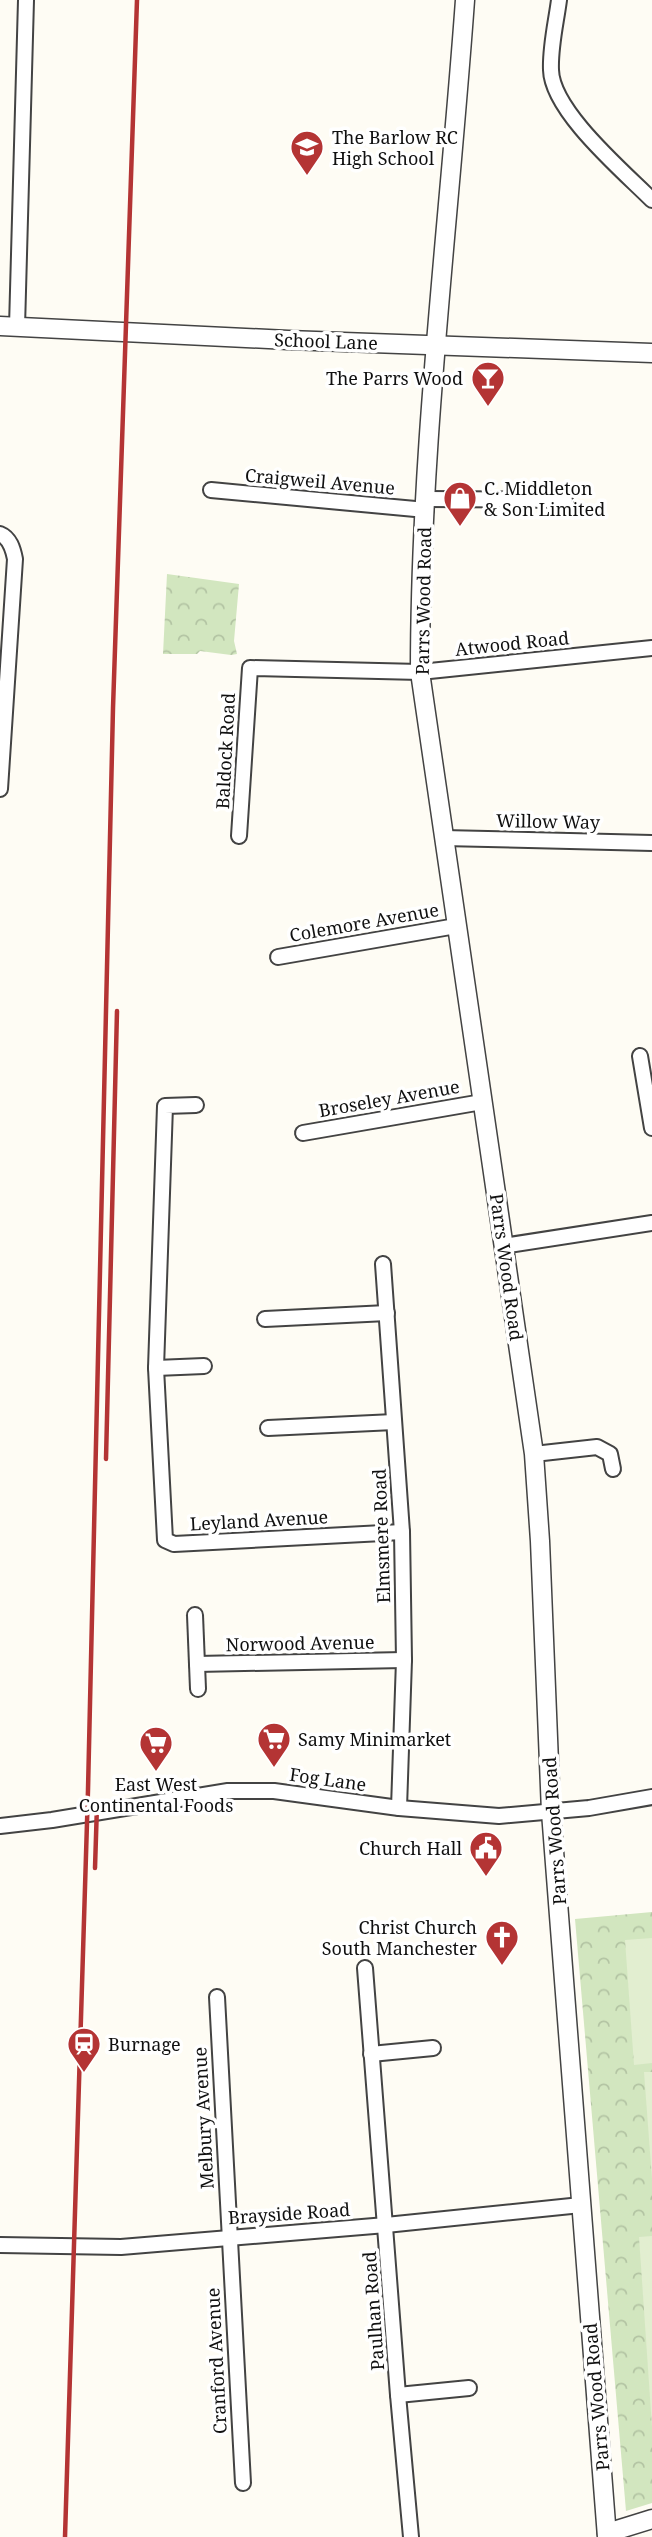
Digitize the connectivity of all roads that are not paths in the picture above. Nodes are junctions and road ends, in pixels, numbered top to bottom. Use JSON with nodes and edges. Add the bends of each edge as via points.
{"nodes":[{"id":1,"x":26,"y":0,"type":"edge"},
{"id":2,"x":465,"y":0,"type":"edge"},
{"id":3,"x":559,"y":0,"type":"edge"},
{"id":4,"x":652,"y":200,"type":"edge"},
{"id":5,"x":8,"y":327,"type":"edge"},
{"id":6,"x":436,"y":345,"type":"junction"},
{"id":7,"x":652,"y":352,"type":"edge"},
{"id":8,"x":211,"y":490,"type":"dead end"},
{"id":9,"x":565,"y":500,"type":"dead end"},
{"id":10,"x":426,"y":504,"type":"junction"},
{"id":11,"x":0,"y":534,"type":"edge"},
{"id":12,"x":652,"y":648,"type":"edge"},
{"id":13,"x":250,"y":668,"type":"joint"},
{"id":14,"x":420,"y":672,"type":"junction"},
{"id":15,"x":0,"y":789,"type":"edge"},
{"id":16,"x":239,"y":836,"type":"dead end"},
{"id":17,"x":443,"y":838,"type":"junction"},
{"id":18,"x":652,"y":843,"type":"edge"},
{"id":19,"x":456,"y":926,"type":"junction"},
{"id":20,"x":278,"y":957,"type":"dead end"},
{"id":21,"x":640,"y":1056,"type":"dead end"},
{"id":22,"x":482,"y":1102,"type":"junction"},
{"id":23,"x":196,"y":1105,"type":"dead end"},
{"id":24,"x":652,"y":1128,"type":"edge"},
{"id":25,"x":303,"y":1133,"type":"dead end"},
{"id":26,"x":652,"y":1223,"type":"edge"},
{"id":27,"x":503,"y":1246,"type":"junction"},
{"id":28,"x":383,"y":1264,"type":"dead end"},
{"id":29,"x":387,"y":1313,"type":"junction"},
{"id":30,"x":265,"y":1319,"type":"dead end"},
{"id":31,"x":204,"y":1366,"type":"dead end"},
{"id":32,"x":156,"y":1368,"type":"junction"},
{"id":33,"x":394,"y":1422,"type":"junction"},
{"id":34,"x":268,"y":1428,"type":"dead end"},
{"id":35,"x":534,"y":1454,"type":"junction"},
{"id":36,"x":613,"y":1469,"type":"dead end"},
{"id":37,"x":402,"y":1532,"type":"junction"},
{"id":38,"x":195,"y":1615,"type":"dead end"},
{"id":39,"x":404,"y":1660,"type":"junction"},
{"id":40,"x":198,"y":1664,"type":"junction"},
{"id":41,"x":198,"y":1689,"type":"dead end"},
{"id":42,"x":652,"y":1797,"type":"edge"},
{"id":43,"x":399,"y":1808,"type":"junction"},
{"id":44,"x":551,"y":1812,"type":"junction"},
{"id":45,"x":0,"y":1826,"type":"edge"},
{"id":46,"x":365,"y":1968,"type":"dead end"},
{"id":47,"x":217,"y":1997,"type":"dead end"},
{"id":48,"x":433,"y":2048,"type":"dead end"},
{"id":49,"x":372,"y":2054,"type":"junction"},
{"id":50,"x":581,"y":2205,"type":"junction"},
{"id":51,"x":386,"y":2225,"type":"junction"},
{"id":52,"x":228,"y":2237,"type":"junction"},
{"id":53,"x":0,"y":2245,"type":"edge"},
{"id":54,"x":468,"y":2388,"type":"dead end"},
{"id":55,"x":398,"y":2395,"type":"junction"},
{"id":56,"x":243,"y":2483,"type":"dead end"},
{"id":57,"x":652,"y":2519,"type":"edge"},
{"id":58,"x":604,"y":2536,"type":"edge"},
{"id":59,"x":411,"y":2537,"type":"edge"}],
"edges":[{"from":1,"to":5,"type":"street"},
{"from":2,"to":6,"type":"street","name":"Parrs Wood Road"},
{"from":3,"to":4,"type":"street","via":[[551,71],[557,95]]},
{"from":5,"to":6,"type":"street","name":"School Lane"},
{"from":6,"to":7,"type":"street","name":"School Lane"},
{"from":6,"to":10,"type":"street","name":"Parrs Wood Road"},
{"from":8,"to":10,"type":"street","name":"Craigweil Avenue"},
{"from":9,"to":10,"type":"street","name":"Craigweil Avenue"},
{"from":10,"to":14,"type":"street","name":"Parrs Wood Road"},
{"from":11,"to":15,"type":"street","via":[[12,545],[15,559]]},
{"from":12,"to":14,"type":"street","name":"Atwood Road"},
{"from":13,"to":14,"type":"street","name":"Atwood Road"},
{"from":13,"to":16,"type":"street","name":"Baldock Road"},
{"from":14,"to":17,"type":"street","name":"Parrs Wood Road"},
{"from":17,"to":18,"type":"street","name":"Willow Way"},
{"from":17,"to":19,"type":"street","name":"Parrs Wood Road"},
{"from":19,"to":20,"type":"street","name":"Colemore Avenue"},
{"from":19,"to":22,"type":"street","name":"Parrs Wood Road"},
{"from":21,"to":24,"type":"street"},
{"from":22,"to":25,"type":"street","name":"Broseley Avenue"},
{"from":22,"to":27,"type":"street","name":"Parrs Wood Road"},
{"from":23,"to":32,"type":"street","name":"Leyland Avenue","via":[[165,1106]]},
{"from":26,"to":27,"type":"street"},
{"from":27,"to":35,"type":"street","name":"Parrs Wood Road"},
{"from":28,"to":29,"type":"street","name":"Elmsmere Road"},
{"from":29,"to":30,"type":"street"},
{"from":29,"to":33,"type":"street","name":"Elmsmere Road"},
{"from":31,"to":32,"type":"street"},
{"from":32,"to":37,"type":"street","name":"Leyland Avenue","via":[[165,1540],[174,1544]]},
{"from":33,"to":34,"type":"street"},
{"from":33,"to":37,"type":"street","name":"Elmsmere Road"},
{"from":35,"to":36,"type":"street","via":[[603,1448],[610,1454]]},
{"from":35,"to":44,"type":"street","name":"Parrs Wood Road"},
{"from":37,"to":39,"type":"street","name":"Elmsmere Road"},
{"from":38,"to":40,"type":"street"},
{"from":39,"to":40,"type":"street","name":"Norwood Avenue"},
{"from":39,"to":43,"type":"street","name":"Elmsmere Road"},
{"from":40,"to":41,"type":"street"},
{"from":42,"to":44,"type":"street","name":"Fog Lane"},
{"from":43,"to":44,"type":"street","name":"Fog Lane","via":[[499,1816]]},
{"from":43,"to":45,"type":"street","name":"Fog Lane","via":[[274,1791],[228,1791]]},
{"from":44,"to":50,"type":"street","name":"Parrs Wood Road"},
{"from":46,"to":49,"type":"street","name":"Paulhan Road"},
{"from":47,"to":52,"type":"street","name":"Melbury Avenue"},
{"from":48,"to":49,"type":"street"},
{"from":49,"to":51,"type":"street","name":"Paulhan Road"},
{"from":50,"to":51,"type":"street","name":"Brayside Road"},
{"from":50,"to":58,"type":"street","name":"Parrs Wood Road"},
{"from":51,"to":52,"type":"street","name":"Brayside Road"},
{"from":51,"to":55,"type":"street","name":"Paulhan Road"},
{"from":52,"to":53,"type":"street","name":"Brayside Road","via":[[121,2247]]},
{"from":52,"to":56,"type":"street","name":"Cranford Avenue"},
{"from":54,"to":55,"type":"street"},
{"from":55,"to":59,"type":"street","name":"Paulhan Road"},
{"from":57,"to":58,"type":"street"}]}
